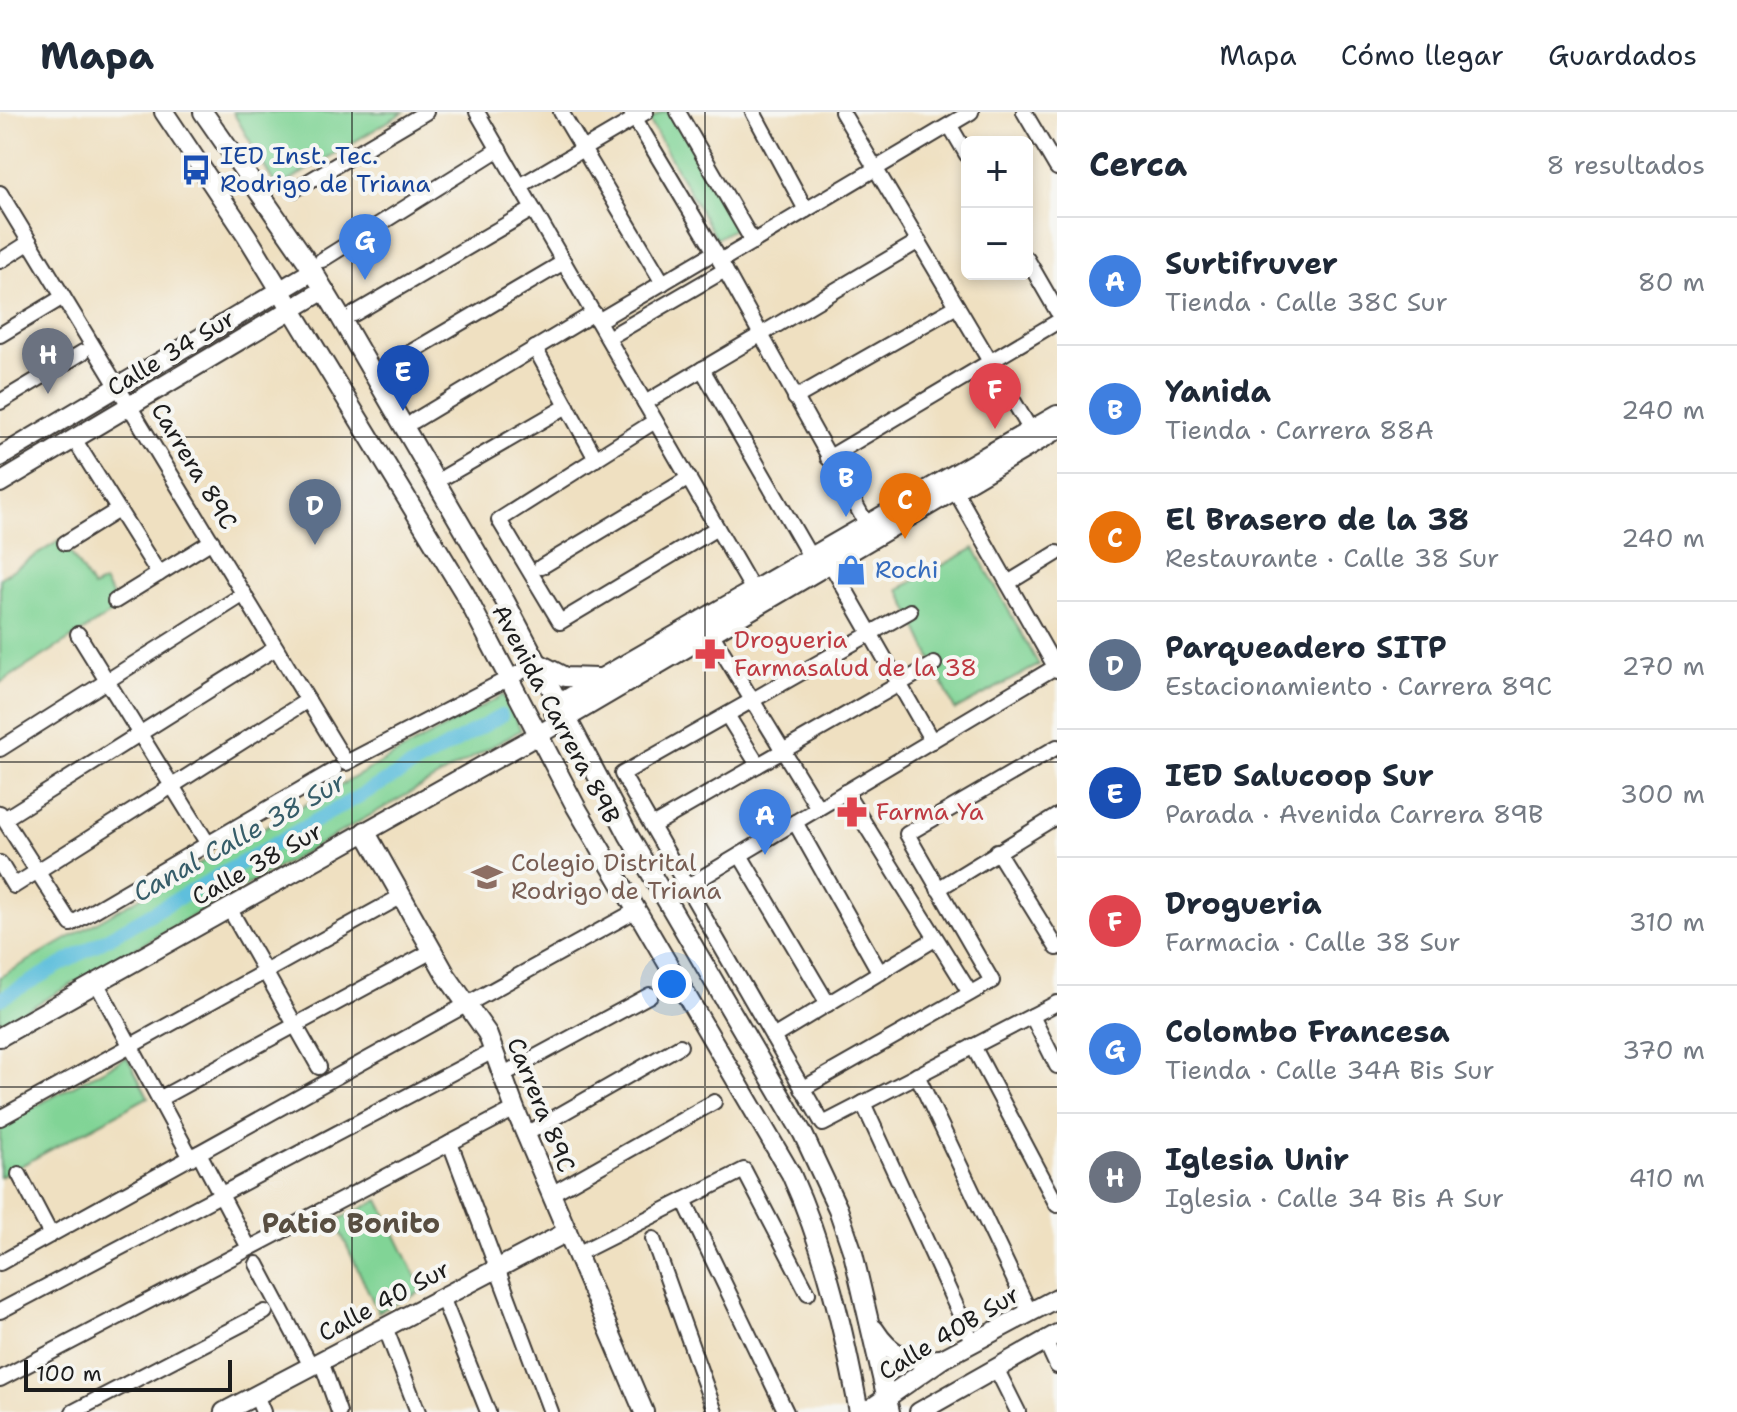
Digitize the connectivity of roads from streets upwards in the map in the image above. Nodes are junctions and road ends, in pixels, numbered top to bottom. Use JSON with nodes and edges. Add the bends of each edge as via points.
{"nodes":[{"id":1,"x":164,"y":112,"type":"edge"},
{"id":2,"x":203,"y":112,"type":"edge"},
{"id":3,"x":426,"y":112,"type":"edge"},
{"id":4,"x":477,"y":112,"type":"edge"},
{"id":5,"x":561,"y":112,"type":"edge"},
{"id":6,"x":678,"y":112,"type":"edge"},
{"id":7,"x":753,"y":112,"type":"edge"},
{"id":8,"x":842,"y":112,"type":"edge"},
{"id":9,"x":971,"y":112,"type":"edge"},
{"id":10,"x":1024,"y":112,"type":"edge"},
{"id":11,"x":637,"y":114,"type":"edge"},
{"id":12,"x":950,"y":126,"type":"junction"},
{"id":13,"x":961,"y":145,"type":"edge"},
{"id":14,"x":499,"y":149,"type":"junction"},
{"id":15,"x":583,"y":149,"type":"junction"},
{"id":16,"x":876,"y":168,"type":"junction"},
{"id":17,"x":1057,"y":168,"type":"edge"},
{"id":18,"x":520,"y":186,"type":"junction"},
{"id":19,"x":294,"y":190,"type":"dead end"},
{"id":20,"x":0,"y":193,"type":"edge"},
{"id":21,"x":533,"y":209,"type":"junction"},
{"id":22,"x":806,"y":210,"type":"junction"},
{"id":23,"x":919,"y":241,"type":"junction"},
{"id":24,"x":30,"y":242,"type":"junction"},
{"id":25,"x":753,"y":242,"type":"junction"},
{"id":26,"x":0,"y":261,"type":"edge"},
{"id":27,"x":720,"y":261,"type":"junction"},
{"id":28,"x":564,"y":262,"type":"junction"},
{"id":29,"x":318,"y":266,"type":"junction"},
{"id":30,"x":1033,"y":269,"type":"edge"},
{"id":31,"x":663,"y":283,"type":"junction"},
{"id":32,"x":281,"y":290,"type":"junction"},
{"id":33,"x":324,"y":290,"type":"junction"},
{"id":34,"x":63,"y":297,"type":"junction"},
{"id":35,"x":957,"y":306,"type":"junction"},
{"id":36,"x":292,"y":309,"type":"junction"},
{"id":37,"x":1057,"y":311,"type":"edge"},
{"id":38,"x":354,"y":314,"type":"dead end"},
{"id":39,"x":596,"y":317,"type":"junction"},
{"id":40,"x":1057,"y":322,"type":"edge"},
{"id":41,"x":0,"y":335,"type":"edge"},
{"id":42,"x":761,"y":335,"type":"junction"},
{"id":43,"x":608,"y":338,"type":"junction"},
{"id":44,"x":535,"y":348,"type":"junction"},
{"id":45,"x":83,"y":352,"type":"dead end"},
{"id":46,"x":990,"y":362,"type":"junction"},
{"id":47,"x":384,"y":368,"type":"dead end"},
{"id":48,"x":702,"y":369,"type":"junction"},
{"id":49,"x":118,"y":387,"type":"junction"},
{"id":50,"x":795,"y":398,"type":"junction"},
{"id":51,"x":0,"y":402,"type":"edge"},
{"id":52,"x":645,"y":403,"type":"junction"},
{"id":53,"x":129,"y":406,"type":"junction"},
{"id":54,"x":567,"y":406,"type":"junction"},
{"id":55,"x":1057,"y":415,"type":"edge"},
{"id":56,"x":414,"y":421,"type":"dead end"},
{"id":57,"x":655,"y":421,"type":"junction"},
{"id":58,"x":1057,"y":430,"type":"edge"},
{"id":59,"x":1034,"y":436,"type":"junction"},
{"id":60,"x":74,"y":439,"type":"junction"},
{"id":61,"x":0,"y":457,"type":"edge"},
{"id":62,"x":828,"y":458,"type":"junction"},
{"id":63,"x":596,"y":459,"type":"junction"},
{"id":64,"x":446,"y":476,"type":"dead end"},
{"id":65,"x":689,"y":478,"type":"junction"},
{"id":66,"x":0,"y":483,"type":"edge"},
{"id":67,"x":955,"y":490,"type":"junction"},
{"id":68,"x":118,"y":510,"type":"junction"},
{"id":69,"x":867,"y":525,"type":"junction"},
{"id":70,"x":717,"y":528,"type":"junction"},
{"id":71,"x":212,"y":541,"type":"junction"},
{"id":72,"x":65,"y":543,"type":"dead end"},
{"id":73,"x":1057,"y":553,"type":"edge"},
{"id":74,"x":811,"y":558,"type":"junction"},
{"id":75,"x":830,"y":563,"type":"junction"},
{"id":76,"x":541,"y":567,"type":"dead end"},
{"id":77,"x":159,"y":574,"type":"junction"},
{"id":78,"x":1008,"y":583,"type":"junction"},
{"id":79,"x":244,"y":594,"type":"junction"},
{"id":80,"x":757,"y":597,"type":"junction"},
{"id":81,"x":115,"y":601,"type":"dead end"},
{"id":82,"x":910,"y":611,"type":"dead end"},
{"id":83,"x":711,"y":633,"type":"junction"},
{"id":84,"x":870,"y":633,"type":"junction"},
{"id":85,"x":78,"y":634,"type":"dead end"},
{"id":86,"x":276,"y":648,"type":"junction"},
{"id":87,"x":538,"y":663,"type":"junction"},
{"id":88,"x":934,"y":664,"type":"dead end"},
{"id":89,"x":1056,"y":667,"type":"edge"},
{"id":90,"x":605,"y":676,"type":"junction"},
{"id":91,"x":509,"y":678,"type":"junction"},
{"id":92,"x":107,"y":681,"type":"junction"},
{"id":93,"x":899,"y":684,"type":"junction"},
{"id":94,"x":308,"y":700,"type":"junction"},
{"id":95,"x":752,"y":701,"type":"junction"},
{"id":96,"x":563,"y":711,"type":"junction"},
{"id":97,"x":727,"y":715,"type":"junction"},
{"id":98,"x":140,"y":734,"type":"junction"},
{"id":99,"x":538,"y":735,"type":"junction"},
{"id":100,"x":932,"y":741,"type":"junction"},
{"id":101,"x":1057,"y":747,"type":"edge"},
{"id":102,"x":0,"y":749,"type":"edge"},
{"id":103,"x":783,"y":751,"type":"junction"},
{"id":104,"x":758,"y":765,"type":"junction"},
{"id":105,"x":340,"y":767,"type":"junction"},
{"id":106,"x":172,"y":786,"type":"junction"},
{"id":107,"x":845,"y":792,"type":"junction"},
{"id":108,"x":818,"y":808,"type":"junction"},
{"id":109,"x":2,"y":816,"type":"edge"},
{"id":110,"x":1056,"y":820,"type":"edge"},
{"id":111,"x":795,"y":822,"type":"junction"},
{"id":112,"x":652,"y":826,"type":"junction"},
{"id":113,"x":365,"y":831,"type":"junction"},
{"id":114,"x":208,"y":844,"type":"junction"},
{"id":115,"x":997,"y":851,"type":"junction"},
{"id":116,"x":740,"y":855,"type":"junction"},
{"id":117,"x":0,"y":863,"type":"edge"},
{"id":118,"x":37,"y":872,"type":"junction"},
{"id":119,"x":687,"y":887,"type":"junction"},
{"id":120,"x":938,"y":889,"type":"junction"},
{"id":121,"x":402,"y":896,"type":"junction"},
{"id":122,"x":666,"y":899,"type":"junction"},
{"id":123,"x":229,"y":908,"type":"junction"},
{"id":124,"x":637,"y":910,"type":"junction"},
{"id":125,"x":930,"y":942,"type":"dead end"},
{"id":126,"x":1057,"y":948,"type":"edge"},
{"id":127,"x":432,"y":951,"type":"junction"},
{"id":128,"x":265,"y":972,"type":"junction"},
{"id":129,"x":880,"y":973,"type":"junction"},
{"id":130,"x":96,"y":982,"type":"junction"},
{"id":131,"x":970,"y":993,"type":"junction"},
{"id":132,"x":650,"y":995,"type":"dead end"},
{"id":133,"x":1057,"y":1003,"type":"edge"},
{"id":134,"x":468,"y":1004,"type":"junction"},
{"id":135,"x":828,"y":1004,"type":"junction"},
{"id":136,"x":1032,"y":1016,"type":"junction"},
{"id":137,"x":295,"y":1025,"type":"junction"},
{"id":138,"x":0,"y":1037,"type":"edge"},
{"id":139,"x":773,"y":1037,"type":"junction"},
{"id":140,"x":130,"y":1046,"type":"junction"},
{"id":141,"x":680,"y":1046,"type":"dead end"},
{"id":142,"x":973,"y":1046,"type":"junction"},
{"id":143,"x":493,"y":1051,"type":"junction"},
{"id":144,"x":1057,"y":1066,"type":"edge"},
{"id":145,"x":319,"y":1067,"type":"dead end"},
{"id":146,"x":502,"y":1075,"type":"junction"},
{"id":147,"x":917,"y":1075,"type":"junction"},
{"id":148,"x":802,"y":1089,"type":"junction"},
{"id":149,"x":159,"y":1099,"type":"junction"},
{"id":150,"x":714,"y":1102,"type":"dead end"},
{"id":151,"x":863,"y":1103,"type":"junction"},
{"id":152,"x":515,"y":1109,"type":"junction"},
{"id":153,"x":0,"y":1118,"type":"edge"},
{"id":154,"x":526,"y":1134,"type":"junction"},
{"id":155,"x":450,"y":1143,"type":"junction"},
{"id":156,"x":195,"y":1156,"type":"junction"},
{"id":157,"x":19,"y":1174,"type":"dead end"},
{"id":158,"x":551,"y":1194,"type":"junction"},
{"id":159,"x":220,"y":1195,"type":"junction"},
{"id":160,"x":684,"y":1200,"type":"junction"},
{"id":161,"x":1057,"y":1205,"type":"edge"},
{"id":162,"x":567,"y":1232,"type":"junction"},
{"id":163,"x":51,"y":1235,"type":"junction"},
{"id":164,"x":653,"y":1239,"type":"dead end"},
{"id":165,"x":249,"y":1248,"type":"junction"},
{"id":166,"x":577,"y":1254,"type":"junction"},
{"id":167,"x":0,"y":1263,"type":"edge"},
{"id":168,"x":257,"y":1264,"type":"dead end"},
{"id":169,"x":497,"y":1268,"type":"junction"},
{"id":170,"x":808,"y":1293,"type":"dead end"},
{"id":171,"x":442,"y":1297,"type":"junction"},
{"id":172,"x":1057,"y":1298,"type":"edge"},
{"id":173,"x":0,"y":1311,"type":"edge"},
{"id":174,"x":265,"y":1312,"type":"dead end"},
{"id":175,"x":1030,"y":1313,"type":"junction"},
{"id":176,"x":869,"y":1322,"type":"junction"},
{"id":177,"x":385,"y":1327,"type":"junction"},
{"id":178,"x":1051,"y":1337,"type":"edge"},
{"id":179,"x":973,"y":1343,"type":"junction"},
{"id":180,"x":942,"y":1359,"type":"junction"},
{"id":181,"x":316,"y":1363,"type":"junction"},
{"id":182,"x":1057,"y":1366,"type":"edge"},
{"id":183,"x":996,"y":1368,"type":"junction"},
{"id":184,"x":0,"y":1379,"type":"edge"},
{"id":185,"x":260,"y":1403,"type":"edge"},
{"id":186,"x":888,"y":1405,"type":"edge"},
{"id":187,"x":942,"y":1406,"type":"edge"},
{"id":188,"x":73,"y":1412,"type":"edge"},
{"id":189,"x":224,"y":1412,"type":"edge"},
{"id":190,"x":339,"y":1412,"type":"edge"},
{"id":191,"x":418,"y":1412,"type":"edge"},
{"id":192,"x":488,"y":1412,"type":"edge"},
{"id":193,"x":551,"y":1412,"type":"edge"},
{"id":194,"x":644,"y":1412,"type":"edge"},
{"id":195,"x":715,"y":1412,"type":"edge"},
{"id":196,"x":786,"y":1412,"type":"edge"},
{"id":197,"x":859,"y":1412,"type":"edge"},
{"id":198,"x":866,"y":1412,"type":"edge"},
{"id":199,"x":919,"y":1412,"type":"edge"},
{"id":200,"x":1018,"y":1412,"type":"edge"}],
"edges":[{"from":1,"to":32,"type":"street","name":"Avenida Carrera 89B"},
{"from":2,"to":29,"type":"street","name":"Avenida Carrera 89B"},
{"from":3,"to":19,"type":"street"},
{"from":4,"to":14,"type":"street"},
{"from":5,"to":15,"type":"street"},
{"from":6,"to":25,"type":"street"},
{"from":7,"to":22,"type":"street"},
{"from":8,"to":16,"type":"street"},
{"from":9,"to":12,"type":"street"},
{"from":10,"to":17,"type":"street"},
{"from":11,"to":15,"type":"street"},
{"from":11,"to":27,"type":"street"},
{"from":12,"to":13,"type":"street"},
{"from":12,"to":16,"type":"street"},
{"from":14,"to":18,"type":"street"},
{"from":14,"to":29,"type":"street"},
{"from":15,"to":18,"type":"street"},
{"from":15,"to":31,"type":"street"},
{"from":16,"to":22,"type":"street"},
{"from":16,"to":23,"type":"street"},
{"from":18,"to":21,"type":"street"},
{"from":20,"to":24,"type":"street","name":"Carrera 89C"},
{"from":21,"to":28,"type":"street"},
{"from":21,"to":38,"type":"street"},
{"from":22,"to":25,"type":"street"},
{"from":23,"to":35,"type":"street"},
{"from":23,"to":42,"type":"street"},
{"from":24,"to":26,"type":"street"},
{"from":24,"to":34,"type":"street","name":"Carrera 89C"},
{"from":25,"to":27,"type":"street"},
{"from":27,"to":31,"type":"street"},
{"from":27,"to":42,"type":"street"},
{"from":27,"to":43,"type":"street"},
{"from":28,"to":39,"type":"street"},
{"from":28,"to":47,"type":"street"},
{"from":29,"to":32,"type":"street"},
{"from":29,"to":33,"type":"street","name":"Avenida Carrera 89B"},
{"from":30,"to":37,"type":"street"},
{"from":31,"to":39,"type":"street"},
{"from":32,"to":36,"type":"street","name":"Avenida Carrera 89B"},
{"from":32,"to":49,"type":"street"},
{"from":33,"to":36,"type":"street","name":"Calle 34 Sur"},
{"from":33,"to":87,"type":"street","name":"Avenida Carrera 89B"},
{"from":34,"to":41,"type":"street"},
{"from":34,"to":49,"type":"street","name":"Carrera 89C"},
{"from":35,"to":46,"type":"street"},
{"from":35,"to":50,"type":"street"},
{"from":36,"to":53,"type":"street","name":"Calle 34 Sur"},
{"from":36,"to":91,"type":"street","name":"Avenida Carrera 89B","via":[[465,594]]},
{"from":39,"to":43,"type":"street"},
{"from":39,"to":44,"type":"street"},
{"from":40,"to":46,"type":"street"},
{"from":42,"to":48,"type":"street"},
{"from":42,"to":50,"type":"street"},
{"from":43,"to":52,"type":"street"},
{"from":44,"to":54,"type":"street"},
{"from":44,"to":56,"type":"street"},
{"from":45,"to":51,"type":"street"},
{"from":46,"to":59,"type":"street"},
{"from":46,"to":62,"type":"street"},
{"from":48,"to":52,"type":"street"},
{"from":48,"to":74,"type":"street"},
{"from":49,"to":53,"type":"street","name":"Carrera 89C"},
{"from":49,"to":61,"type":"street"},
{"from":50,"to":62,"type":"street"},
{"from":52,"to":57,"type":"street"},
{"from":53,"to":60,"type":"street","name":"Calle 34 Sur"},
{"from":53,"to":71,"type":"street","name":"Carrera 89C"},
{"from":54,"to":63,"type":"street"},
{"from":54,"to":64,"type":"street"},
{"from":55,"to":59,"type":"street","name":"Calle 38 Sur"},
{"from":57,"to":63,"type":"street"},
{"from":57,"to":65,"type":"street"},
{"from":58,"to":59,"type":"street","name":"Calle 38 Sur"},
{"from":59,"to":67,"type":"street","name":"Calle 38 Sur"},
{"from":59,"to":69,"type":"street","name":"Calle 38 Sur"},
{"from":60,"to":66,"type":"street","name":"Calle 34 Sur"},
{"from":60,"to":68,"type":"street"},
{"from":62,"to":69,"type":"street"},
{"from":63,"to":70,"type":"street","via":[[499,520],[560,622]]},
{"from":65,"to":70,"type":"street"},
{"from":65,"to":76,"type":"street"},
{"from":67,"to":75,"type":"street","name":"Calle 38 Sur"},
{"from":67,"to":78,"type":"street"},
{"from":68,"to":72,"type":"street"},
{"from":68,"to":77,"type":"street"},
{"from":69,"to":74,"type":"street","name":"Calle 38 Sur"},
{"from":70,"to":80,"type":"street"},
{"from":71,"to":77,"type":"street"},
{"from":71,"to":79,"type":"street","name":"Carrera 89C"},
{"from":73,"to":78,"type":"street"},
{"from":74,"to":80,"type":"street","name":"Calle 38 Sur"},
{"from":75,"to":80,"type":"street","name":"Calle 38 Sur"},
{"from":75,"to":84,"type":"street"},
{"from":77,"to":81,"type":"street"},
{"from":78,"to":89,"type":"street"},
{"from":79,"to":86,"type":"street","name":"Carrera 89C"},
{"from":79,"to":92,"type":"street"},
{"from":80,"to":83,"type":"street","name":"Calle 38 Sur"},
{"from":80,"to":90,"type":"street","name":"Calle 38 Sur"},
{"from":82,"to":84,"type":"street"},
{"from":83,"to":95,"type":"street"},
{"from":83,"to":96,"type":"street","name":"Calle 38 Sur"},
{"from":84,"to":93,"type":"street"},
{"from":84,"to":95,"type":"street"},
{"from":85,"to":92,"type":"street"},
{"from":86,"to":94,"type":"street","name":"Carrera 89C"},
{"from":86,"to":98,"type":"street"},
{"from":87,"to":90,"type":"street","via":[[575,679]]},
{"from":87,"to":91,"type":"street"},
{"from":87,"to":96,"type":"street","name":"Avenida Carrera 89B"},
{"from":88,"to":93,"type":"street"},
{"from":89,"to":100,"type":"street"},
{"from":90,"to":96,"type":"street","name":"Calle 38 Sur"},
{"from":91,"to":99,"type":"street","name":"Avenida Carrera 89B"},
{"from":91,"to":105,"type":"street"},
{"from":92,"to":98,"type":"street"},
{"from":92,"to":102,"type":"street"},
{"from":93,"to":100,"type":"street"},
{"from":93,"to":103,"type":"street"},
{"from":94,"to":105,"type":"street","name":"Carrera 89C"},
{"from":94,"to":106,"type":"street"},
{"from":95,"to":97,"type":"street"},
{"from":95,"to":103,"type":"street"},
{"from":96,"to":99,"type":"street","name":"Calle 38 Sur"},
{"from":96,"to":122,"type":"street","name":"Avenida Carrera 89B"},
{"from":97,"to":104,"type":"street"},
{"from":97,"to":112,"type":"street","via":[[622,774]]},
{"from":98,"to":106,"type":"street"},
{"from":98,"to":109,"type":"street"},
{"from":99,"to":113,"type":"street","name":"Calle 38 Sur"},
{"from":99,"to":124,"type":"street","name":"Avenida Carrera 89B"},
{"from":100,"to":107,"type":"street"},
{"from":101,"to":120,"type":"street","via":[[907,834]]},
{"from":103,"to":104,"type":"street"},
{"from":103,"to":108,"type":"street"},
{"from":104,"to":112,"type":"street"},
{"from":105,"to":114,"type":"street"},
{"from":106,"to":114,"type":"street"},
{"from":106,"to":118,"type":"street"},
{"from":107,"to":108,"type":"street"},
{"from":107,"to":131,"type":"street"},
{"from":108,"to":111,"type":"street"},
{"from":109,"to":118,"type":"street"},
{"from":110,"to":115,"type":"street"},
{"from":111,"to":116,"type":"street"},
{"from":111,"to":129,"type":"street"},
{"from":112,"to":119,"type":"street"},
{"from":113,"to":121,"type":"street","name":"Carrera 89C"},
{"from":113,"to":123,"type":"street","name":"Calle 38 Sur"},
{"from":114,"to":118,"type":"street","via":[[71,924]]},
{"from":115,"to":120,"type":"street"},
{"from":115,"to":126,"type":"street"},
{"from":116,"to":119,"type":"street"},
{"from":116,"to":135,"type":"street"},
{"from":117,"to":118,"type":"street","via":[[14,886]]},
{"from":119,"to":122,"type":"street"},
{"from":119,"to":139,"type":"street"},
{"from":120,"to":131,"type":"street","via":[[992,981]]},
{"from":121,"to":127,"type":"street","name":"Carrera 89C"},
{"from":121,"to":128,"type":"street"},
{"from":122,"to":176,"type":"street","name":"Avenida Carrera 89B","via":[[822,1171],[853,1253]]},
{"from":123,"to":128,"type":"street"},
{"from":123,"to":130,"type":"street","name":"Calle 38 Sur"},
{"from":124,"to":134,"type":"street"},
{"from":124,"to":197,"type":"street","name":"Avenida Carrera 89B","via":[[778,1149],[805,1205],[828,1277]]},
{"from":125,"to":129,"type":"street"},
{"from":127,"to":134,"type":"street","name":"Carrera 89C"},
{"from":127,"to":137,"type":"street"},
{"from":128,"to":137,"type":"street"},
{"from":128,"to":140,"type":"street"},
{"from":129,"to":135,"type":"street"},
{"from":130,"to":138,"type":"street","name":"Calle 38 Sur"},
{"from":130,"to":140,"type":"street"},
{"from":131,"to":148,"type":"street"},
{"from":132,"to":146,"type":"street"},
{"from":133,"to":136,"type":"street"},
{"from":134,"to":143,"type":"street","name":"Carrera 89C"},
{"from":134,"to":156,"type":"street"},
{"from":135,"to":139,"type":"street"},
{"from":136,"to":142,"type":"street"},
{"from":136,"to":144,"type":"street"},
{"from":137,"to":145,"type":"street"},
{"from":137,"to":149,"type":"street"},
{"from":139,"to":148,"type":"street"},
{"from":140,"to":149,"type":"street"},
{"from":140,"to":153,"type":"street"},
{"from":141,"to":154,"type":"street"},
{"from":142,"to":147,"type":"street"},
{"from":142,"to":161,"type":"street"},
{"from":143,"to":146,"type":"street","name":"Carrera 89C"},
{"from":143,"to":159,"type":"street"},
{"from":146,"to":152,"type":"street","name":"Carrera 89C"},
{"from":147,"to":151,"type":"street"},
{"from":147,"to":175,"type":"street"},
{"from":148,"to":151,"type":"street","via":[[823,1124]]},
{"from":149,"to":156,"type":"street"},
{"from":150,"to":158,"type":"street"},
{"from":151,"to":179,"type":"street"},
{"from":152,"to":154,"type":"street","name":"Carrera 89C"},
{"from":152,"to":155,"type":"street"},
{"from":154,"to":158,"type":"street","name":"Carrera 89C"},
{"from":155,"to":165,"type":"street"},
{"from":155,"to":169,"type":"street"},
{"from":156,"to":159,"type":"street"},
{"from":156,"to":163,"type":"street"},
{"from":157,"to":163,"type":"street"},
{"from":158,"to":162,"type":"street","name":"Carrera 89C"},
{"from":159,"to":165,"type":"street"},
{"from":159,"to":173,"type":"street"},
{"from":160,"to":166,"type":"street"},
{"from":160,"to":170,"type":"street","via":[[744,1170]]},
{"from":160,"to":196,"type":"street"},
{"from":162,"to":166,"type":"street","name":"Carrera 89C"},
{"from":162,"to":169,"type":"street","name":"Calle 40 Sur"},
{"from":163,"to":167,"type":"street"},
{"from":164,"to":195,"type":"street"},
{"from":165,"to":184,"type":"street"},
{"from":166,"to":194,"type":"street","name":"Carrera 89C"},
{"from":168,"to":181,"type":"street"},
{"from":169,"to":171,"type":"street","name":"Calle 40 Sur"},
{"from":169,"to":193,"type":"street"},
{"from":171,"to":177,"type":"street","name":"Calle 40 Sur"},
{"from":171,"to":192,"type":"street"},
{"from":172,"to":175,"type":"street","name":"Calle 40B Sur"},
{"from":174,"to":188,"type":"street"},
{"from":175,"to":179,"type":"street","name":"Calle 40B Sur"},
{"from":176,"to":180,"type":"street","via":[[896,1354]]},
{"from":176,"to":186,"type":"street","name":"Avenida Carrera 89B"},
{"from":177,"to":181,"type":"street","name":"Calle 40 Sur"},
{"from":177,"to":191,"type":"street"},
{"from":178,"to":182,"type":"street"},
{"from":178,"to":183,"type":"street"},
{"from":179,"to":180,"type":"street","name":"Calle 40B Sur"},
{"from":180,"to":186,"type":"street","name":"Calle 40B Sur"},
{"from":181,"to":185,"type":"street","name":"Calle 40 Sur"},
{"from":181,"to":190,"type":"street"},
{"from":183,"to":187,"type":"street"},
{"from":183,"to":200,"type":"street"},
{"from":185,"to":189,"type":"street","name":"Calle 40 Sur"},
{"from":186,"to":198,"type":"street","name":"Calle 40B Sur"},
{"from":187,"to":199,"type":"street"}]}
